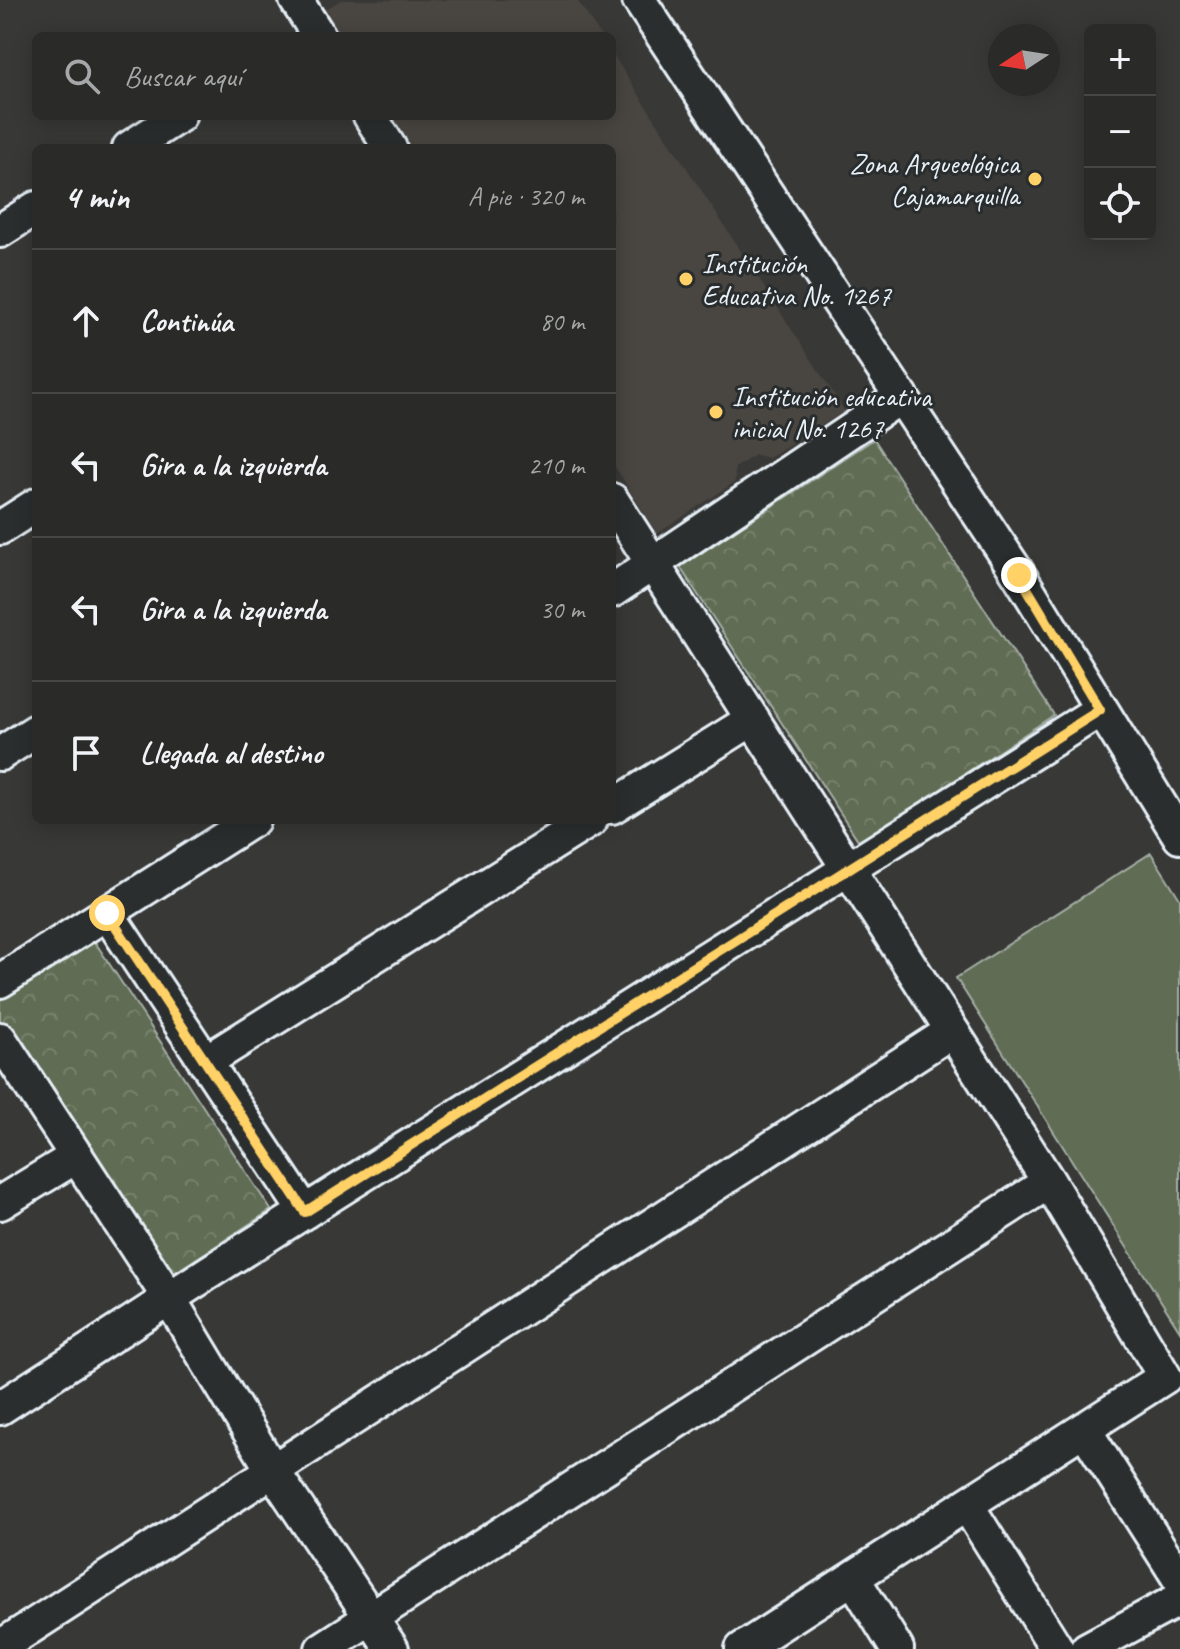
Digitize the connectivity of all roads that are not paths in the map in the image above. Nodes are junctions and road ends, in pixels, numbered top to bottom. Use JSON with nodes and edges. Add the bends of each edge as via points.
{"nodes":[{"id":1,"x":296,"y":0,"type":"edge"},
{"id":2,"x":639,"y":0,"type":"edge"},
{"id":3,"x":311,"y":32,"type":"edge"},
{"id":4,"x":173,"y":120,"type":"edge"},
{"id":5,"x":372,"y":120,"type":"edge"},
{"id":6,"x":135,"y":144,"type":"edge"},
{"id":7,"x":388,"y":144,"type":"edge"},
{"id":8,"x":32,"y":211,"type":"edge"},
{"id":9,"x":0,"y":231,"type":"edge"},
{"id":10,"x":902,"y":396,"type":"junction"},
{"id":11,"x":616,"y":506,"type":"edge"},
{"id":12,"x":32,"y":508,"type":"edge"},
{"id":13,"x":0,"y":528,"type":"edge"},
{"id":14,"x":653,"y":565,"type":"junction"},
{"id":15,"x":616,"y":588,"type":"edge"},
{"id":16,"x":1100,"y":710,"type":"junction"},
{"id":17,"x":753,"y":719,"type":"junction"},
{"id":18,"x":32,"y":734,"type":"edge"},
{"id":19,"x":0,"y":754,"type":"edge"},
{"id":20,"x":616,"y":805,"type":"edge"},
{"id":21,"x":247,"y":824,"type":"edge"},
{"id":22,"x":585,"y":824,"type":"edge"},
{"id":23,"x":1180,"y":837,"type":"edge"},
{"id":24,"x":848,"y":869,"type":"junction"},
{"id":25,"x":107,"y":913,"type":"junction"},
{"id":26,"x":0,"y":981,"type":"edge"},
{"id":27,"x":952,"y":1031,"type":"junction"},
{"id":28,"x":0,"y":1039,"type":"edge"},
{"id":29,"x":205,"y":1062,"type":"junction"},
{"id":30,"x":77,"y":1156,"type":"junction"},
{"id":31,"x":1049,"y":1182,"type":"junction"},
{"id":32,"x":0,"y":1203,"type":"edge"},
{"id":33,"x":305,"y":1212,"type":"junction"},
{"id":34,"x":169,"y":1298,"type":"junction"},
{"id":35,"x":0,"y":1408,"type":"edge"},
{"id":36,"x":1084,"y":1429,"type":"junction"},
{"id":37,"x":273,"y":1471,"type":"junction"},
{"id":38,"x":967,"y":1505,"type":"junction"},
{"id":39,"x":853,"y":1578,"type":"junction"},
{"id":40,"x":1180,"y":1580,"type":"edge"},
{"id":41,"x":1180,"y":1599,"type":"edge"},
{"id":42,"x":371,"y":1618,"type":"junction"},
{"id":43,"x":0,"y":1647,"type":"edge"},
{"id":44,"x":1093,"y":1648,"type":"edge"},
{"id":45,"x":322,"y":1649,"type":"edge"},
{"id":46,"x":392,"y":1649,"type":"edge"},
{"id":47,"x":742,"y":1649,"type":"edge"},
{"id":48,"x":897,"y":1649,"type":"edge"},
{"id":49,"x":1057,"y":1649,"type":"edge"}],
"edges":[{"from":1,"to":3,"type":"street"},
{"from":2,"to":10,"type":"street"},
{"from":4,"to":6,"type":"street"},
{"from":5,"to":7,"type":"street"},
{"from":8,"to":9,"type":"street"},
{"from":10,"to":14,"type":"street"},
{"from":10,"to":16,"type":"street"},
{"from":11,"to":14,"type":"street"},
{"from":12,"to":13,"type":"street"},
{"from":14,"to":15,"type":"street"},
{"from":14,"to":17,"type":"street"},
{"from":16,"to":23,"type":"street"},
{"from":16,"to":24,"type":"street"},
{"from":17,"to":20,"type":"street"},
{"from":17,"to":24,"type":"street"},
{"from":18,"to":19,"type":"street"},
{"from":21,"to":25,"type":"street"},
{"from":22,"to":29,"type":"street"},
{"from":24,"to":27,"type":"street"},
{"from":24,"to":33,"type":"street"},
{"from":25,"to":26,"type":"street"},
{"from":25,"to":29,"type":"street"},
{"from":27,"to":31,"type":"street"},
{"from":27,"to":37,"type":"street"},
{"from":28,"to":30,"type":"street"},
{"from":29,"to":33,"type":"street"},
{"from":30,"to":32,"type":"street"},
{"from":30,"to":34,"type":"street"},
{"from":31,"to":36,"type":"street","via":[[1165,1377]]},
{"from":31,"to":42,"type":"street"},
{"from":33,"to":34,"type":"street"},
{"from":34,"to":35,"type":"street"},
{"from":34,"to":37,"type":"street"},
{"from":36,"to":38,"type":"street"},
{"from":36,"to":40,"type":"street"},
{"from":37,"to":42,"type":"street"},
{"from":37,"to":43,"type":"street"},
{"from":38,"to":39,"type":"street"},
{"from":38,"to":49,"type":"street"},
{"from":39,"to":47,"type":"street"},
{"from":39,"to":48,"type":"street"},
{"from":41,"to":44,"type":"street"},
{"from":42,"to":45,"type":"street"},
{"from":42,"to":46,"type":"street"}]}
